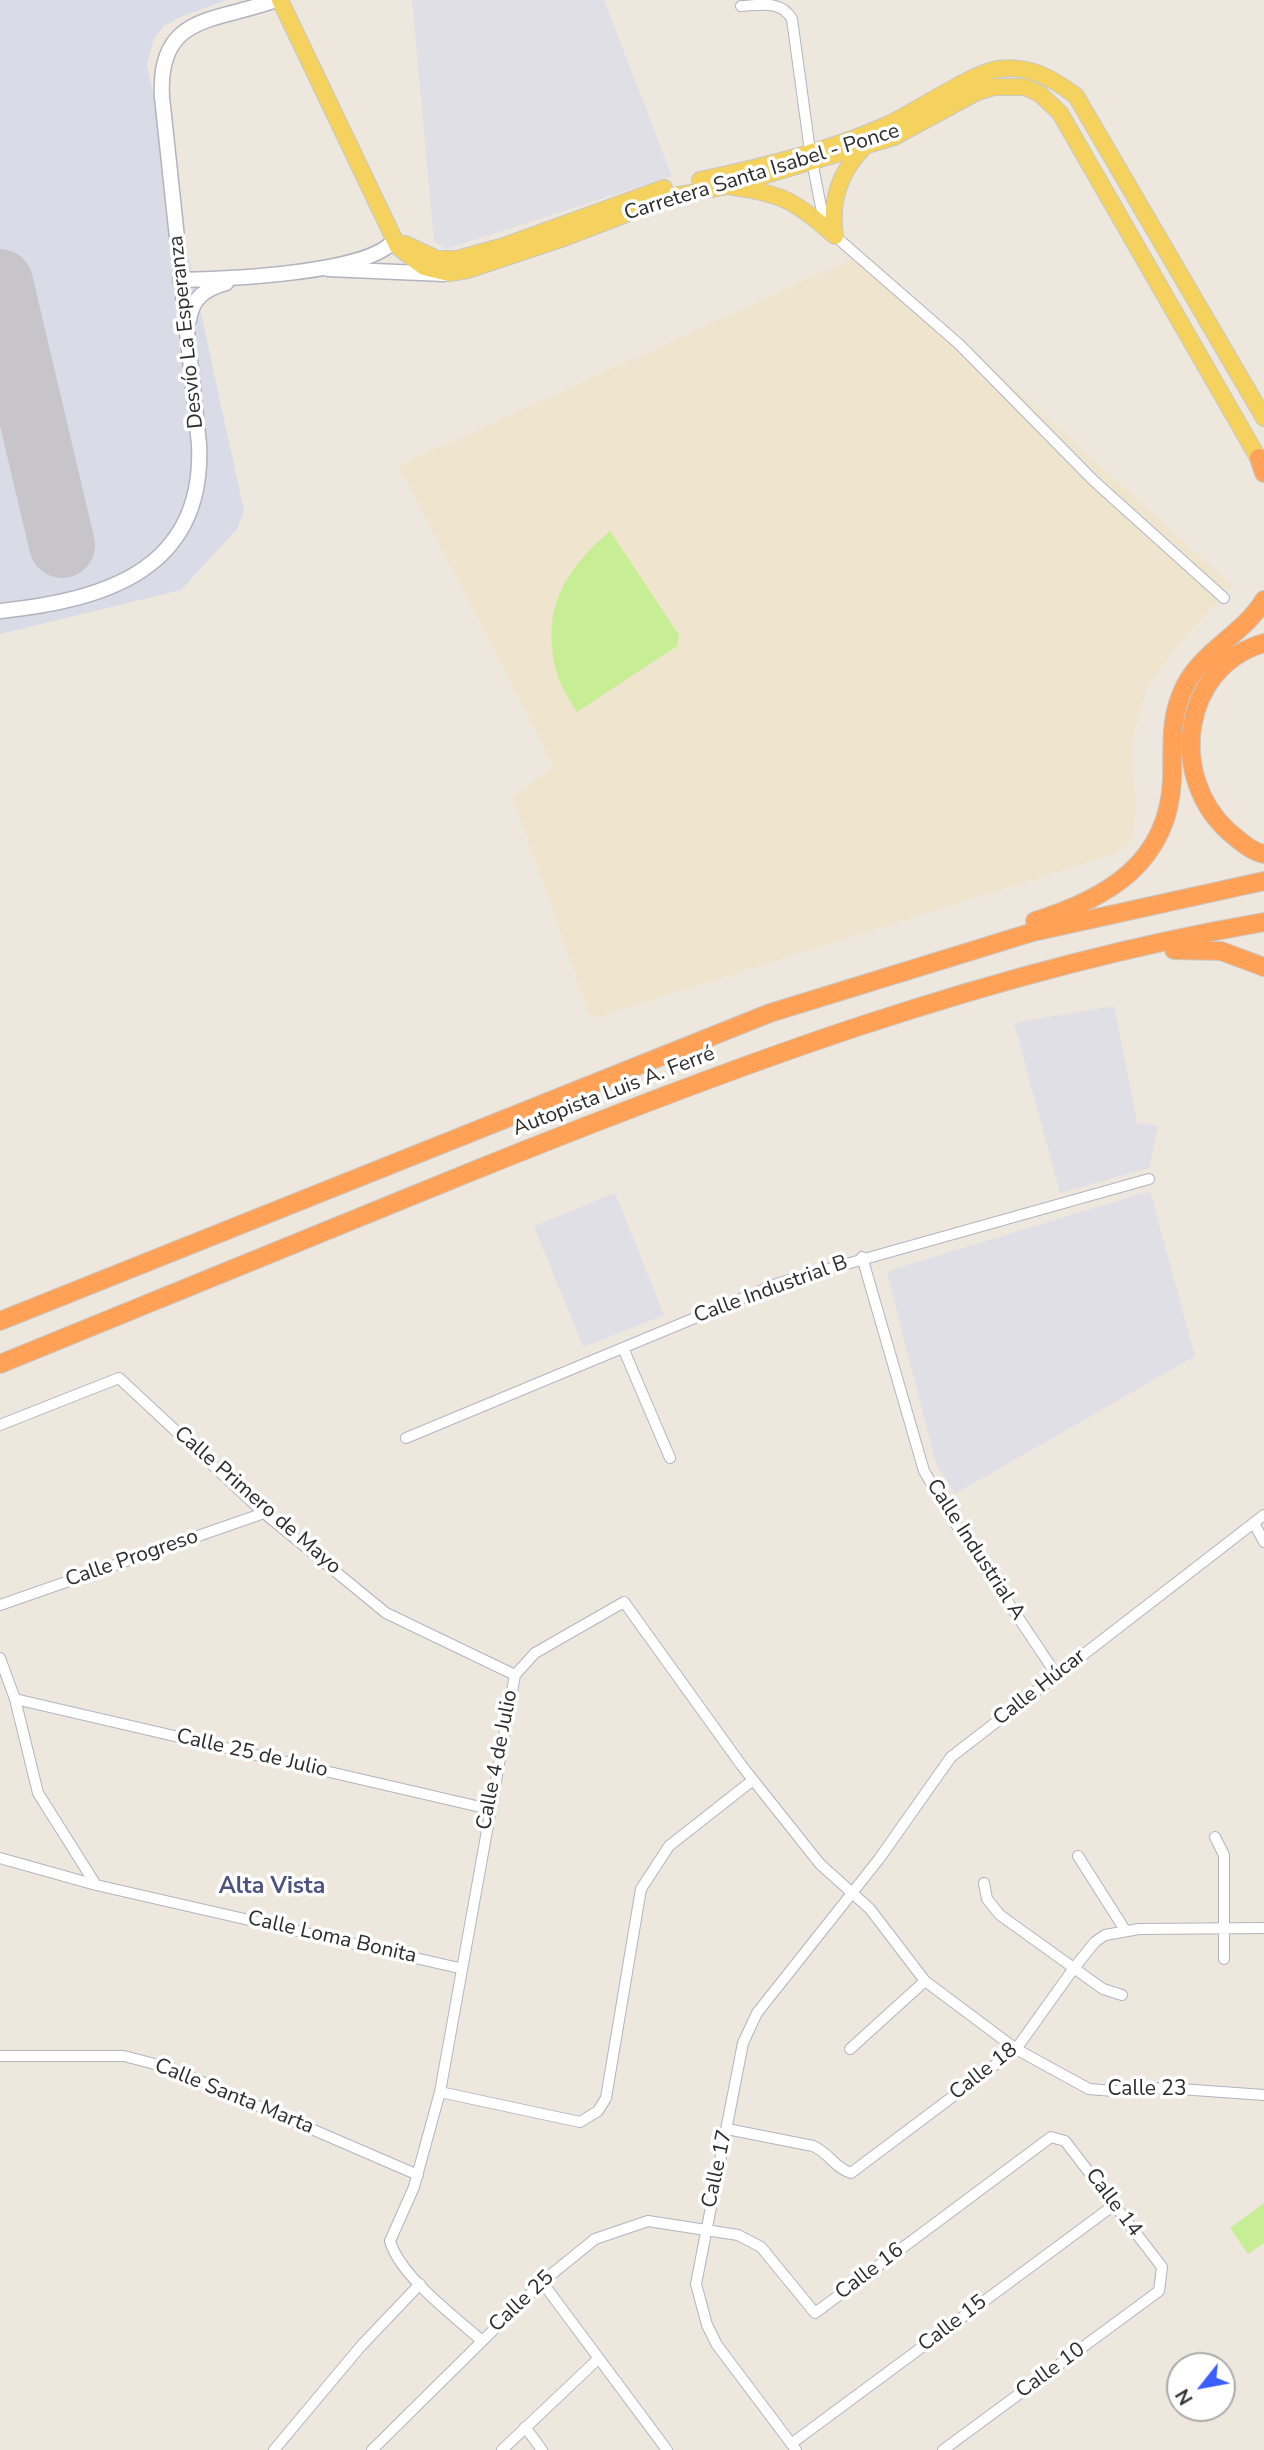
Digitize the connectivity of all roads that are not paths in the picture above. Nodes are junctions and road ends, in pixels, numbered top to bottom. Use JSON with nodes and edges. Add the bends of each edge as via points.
{"nodes":[{"id":1,"x":278,"y":0,"type":"edge"},
{"id":2,"x":741,"y":6,"type":"dead end"},
{"id":3,"x":864,"y":146,"type":"junction"},
{"id":4,"x":811,"y":157,"type":"junction"},
{"id":5,"x":728,"y":186,"type":"junction"},
{"id":6,"x":835,"y":236,"type":"junction"},
{"id":7,"x":394,"y":240,"type":"junction"},
{"id":8,"x":320,"y":268,"type":"junction"},
{"id":9,"x":449,"y":273,"type":"junction"},
{"id":10,"x":180,"y":279,"type":"junction"},
{"id":11,"x":241,"y":279,"type":"junction"},
{"id":12,"x":187,"y":339,"type":"junction"},
{"id":13,"x":1264,"y":418,"type":"edge"},
{"id":14,"x":1262,"y":466,"type":"edge"},
{"id":15,"x":1224,"y":598,"type":"dead end"},
{"id":16,"x":1264,"y":600,"type":"edge"},
{"id":17,"x":0,"y":611,"type":"edge"},
{"id":18,"x":1264,"y":643,"type":"edge"},
{"id":19,"x":1264,"y":854,"type":"edge"},
{"id":20,"x":1264,"y":881,"type":"edge"},
{"id":21,"x":1264,"y":922,"type":"edge"},
{"id":22,"x":960,"y":952,"type":"junction"},
{"id":23,"x":1264,"y":967,"type":"edge"},
{"id":24,"x":1039,"y":972,"type":"junction"},
{"id":25,"x":1149,"y":1179,"type":"dead end"},
{"id":26,"x":862,"y":1257,"type":"junction"},
{"id":27,"x":0,"y":1321,"type":"edge"},
{"id":28,"x":623,"y":1348,"type":"junction"},
{"id":29,"x":0,"y":1364,"type":"edge"},
{"id":30,"x":0,"y":1425,"type":"edge"},
{"id":31,"x":406,"y":1438,"type":"dead end"},
{"id":32,"x":670,"y":1458,"type":"dead end"},
{"id":33,"x":264,"y":1513,"type":"junction"},
{"id":34,"x":1264,"y":1515,"type":"edge"},
{"id":35,"x":1254,"y":1523,"type":"junction"},
{"id":36,"x":1264,"y":1542,"type":"edge"},
{"id":37,"x":0,"y":1605,"type":"edge"},
{"id":38,"x":0,"y":1658,"type":"edge"},
{"id":39,"x":1056,"y":1674,"type":"junction"},
{"id":40,"x":514,"y":1675,"type":"junction"},
{"id":41,"x":15,"y":1699,"type":"junction"},
{"id":42,"x":753,"y":1780,"type":"junction"},
{"id":43,"x":489,"y":1809,"type":"junction"},
{"id":44,"x":1215,"y":1837,"type":"dead end"},
{"id":45,"x":1078,"y":1856,"type":"dead end"},
{"id":46,"x":0,"y":1858,"type":"edge"},
{"id":47,"x":984,"y":1883,"type":"dead end"},
{"id":48,"x":96,"y":1885,"type":"junction"},
{"id":49,"x":851,"y":1895,"type":"junction"},
{"id":50,"x":1225,"y":1928,"type":"junction"},
{"id":51,"x":1264,"y":1928,"type":"edge"},
{"id":52,"x":1125,"y":1930,"type":"junction"},
{"id":53,"x":1224,"y":1959,"type":"dead end"},
{"id":54,"x":459,"y":1968,"type":"junction"},
{"id":55,"x":1074,"y":1968,"type":"junction"},
{"id":56,"x":925,"y":1981,"type":"junction"},
{"id":57,"x":1122,"y":1995,"type":"dead end"},
{"id":58,"x":850,"y":2049,"type":"dead end"},
{"id":59,"x":1016,"y":2049,"type":"junction"},
{"id":60,"x":0,"y":2056,"type":"edge"},
{"id":61,"x":440,"y":2092,"type":"junction"},
{"id":62,"x":1264,"y":2095,"type":"edge"},
{"id":63,"x":727,"y":2129,"type":"junction"},
{"id":64,"x":1040,"y":2146,"type":"joint"},
{"id":65,"x":418,"y":2175,"type":"junction"},
{"id":66,"x":1114,"y":2205,"type":"junction"},
{"id":67,"x":705,"y":2231,"type":"junction"},
{"id":68,"x":542,"y":2282,"type":"junction"},
{"id":69,"x":420,"y":2284,"type":"junction"},
{"id":70,"x":1159,"y":2291,"type":"joint"},
{"id":71,"x":481,"y":2340,"type":"junction"},
{"id":72,"x":597,"y":2359,"type":"junction"},
{"id":73,"x":525,"y":2427,"type":"junction"},
{"id":74,"x":794,"y":2447,"type":"edge"},
{"id":75,"x":274,"y":2450,"type":"edge"},
{"id":76,"x":372,"y":2450,"type":"edge"},
{"id":77,"x":502,"y":2450,"type":"edge"},
{"id":78,"x":542,"y":2450,"type":"edge"},
{"id":79,"x":667,"y":2450,"type":"edge"},
{"id":80,"x":943,"y":2450,"type":"edge"}],
"edges":[{"from":1,"to":7,"type":"main road"},
{"from":1,"to":10,"type":"main road","name":"Desvío La Esperanza","via":[[195,23],[176,38],[164,58],[162,97]]},
{"from":2,"to":4,"type":"street","via":[[774,4],[791,17]]},
{"from":3,"to":4,"type":"main road","name":"Carretera Santa Isabel - Ponce"},
{"from":3,"to":6,"type":"main road","via":[[848,164],[838,186],[832,214]]},
{"from":3,"to":14,"type":"main road","name":"Carretera Santa Isabel - Ponce","via":[[894,137],[985,90],[1025,87],[1040,94],[1060,113],[1095,169]]},
{"from":4,"to":5,"type":"main road","name":"Carretera Santa Isabel - Ponce"},
{"from":4,"to":6,"type":"street","via":[[821,207]]},
{"from":4,"to":7,"type":"main road","name":"Carretera Santa Isabel - Ponce","via":[[662,188],[457,259],[437,259]]},
{"from":4,"to":13,"type":"main road","name":"Carretera Santa Isabel - Ponce","via":[[996,70],[1044,74],[1076,96]]},
{"from":5,"to":6,"type":"main road","via":[[794,201]]},
{"from":5,"to":9,"type":"main road","name":"Carretera Santa Isabel - Ponce","via":[[673,196],[508,258]]},
{"from":6,"to":15,"type":"street","via":[[960,345],[1094,481]]},
{"from":7,"to":8,"type":"main road","via":[[370,255]]},
{"from":7,"to":9,"type":"main road","via":[[409,259]]},
{"from":8,"to":9,"type":"main road","via":[[395,275]]},
{"from":8,"to":11,"type":"main road"},
{"from":10,"to":11,"type":"main road"},
{"from":10,"to":12,"type":"main road","name":"Desvío La Esperanza"},
{"from":11,"to":12,"type":"main road","via":[[198,297],[190,313]]},
{"from":12,"to":17,"type":"main road","name":"Desvío La Esperanza","via":[[199,475],[194,505],[180,531],[162,555],[125,582],[85,595]]},
{"from":16,"to":22,"type":"highway","via":[[1251,619],[1206,658],[1186,685],[1171,728],[1169,800],[1157,836],[1138,867],[1098,896],[994,933]]},
{"from":18,"to":19,"type":"highway","via":[[1237,655],[1209,682],[1192,721],[1189,744],[1196,786],[1207,806],[1241,843]]},
{"from":20,"to":22,"type":"highway","name":"Autopista Luis A. Ferré"},
{"from":21,"to":24,"type":"highway","name":"Autopista Luis A. Ferré"},
{"from":22,"to":27,"type":"highway","name":"Autopista Luis A. Ferré","via":[[721,1032]]},
{"from":23,"to":24,"type":"highway","via":[[1237,954],[1201,949]]},
{"from":24,"to":29,"type":"highway","name":"Autopista Luis A. Ferré","via":[[878,1020],[590,1124]]},
{"from":25,"to":26,"type":"street","name":"Calle Industrial B"},
{"from":26,"to":28,"type":"street","name":"Calle Industrial B","via":[[779,1283]]},
{"from":26,"to":39,"type":"street","name":"Calle Industrial A","via":[[924,1471]]},
{"from":28,"to":31,"type":"street","name":"Calle Industrial B"},
{"from":28,"to":32,"type":"street"},
{"from":30,"to":33,"type":"street","name":"Calle Primero de Mayo","via":[[119,1378]]},
{"from":33,"to":37,"type":"street","name":"Calle Progreso"},
{"from":33,"to":40,"type":"street","name":"Calle Primero de Mayo","via":[[386,1613]]},
{"from":34,"to":35,"type":"street","name":"Calle Húcar"},
{"from":35,"to":36,"type":"street"},
{"from":35,"to":39,"type":"street","name":"Calle Húcar"},
{"from":38,"to":41,"type":"street"},
{"from":39,"to":49,"type":"street","name":"Calle Húcar","via":[[951,1757]]},
{"from":40,"to":42,"type":"street","name":"Calle 4 de Julio","via":[[535,1653],[624,1602]]},
{"from":40,"to":43,"type":"street","name":"Calle 4 de Julio"},
{"from":41,"to":43,"type":"street","name":"Calle 25 de Julio"},
{"from":41,"to":48,"type":"street","via":[[38,1793]]},
{"from":42,"to":49,"type":"street","name":"Calle 4 de Julio"},
{"from":42,"to":61,"type":"street","via":[[669,1846],[641,1889],[606,2098],[598,2110],[580,2122]]},
{"from":43,"to":54,"type":"street","name":"Calle 4 de Julio"},
{"from":44,"to":50,"type":"street","via":[[1224,1855]]},
{"from":45,"to":52,"type":"street"},
{"from":46,"to":48,"type":"street","name":"Calle Loma Bonita"},
{"from":47,"to":55,"type":"street","via":[[987,1899],[1000,1915]]},
{"from":48,"to":54,"type":"street","name":"Calle Loma Bonita"},
{"from":49,"to":56,"type":"street","name":"Calle 23","via":[[870,1909]]},
{"from":49,"to":63,"type":"street","name":"Calle 17","via":[[749,2027]]},
{"from":50,"to":51,"type":"street","name":"Calle 18"},
{"from":50,"to":52,"type":"street","name":"Calle 18"},
{"from":50,"to":53,"type":"street"},
{"from":52,"to":55,"type":"street","name":"Calle 18","via":[[1095,1942]]},
{"from":54,"to":61,"type":"street","name":"Calle 4 de Julio"},
{"from":55,"to":57,"type":"street","via":[[1103,1989]]},
{"from":55,"to":59,"type":"street","name":"Calle 18"},
{"from":56,"to":58,"type":"street"},
{"from":56,"to":59,"type":"street","name":"Calle 23"},
{"from":59,"to":62,"type":"street","name":"Calle 23","via":[[1089,2089],[1166,2088]]},
{"from":59,"to":63,"type":"street","name":"Calle 18","via":[[851,2173],[813,2146]]},
{"from":60,"to":65,"type":"street","name":"Calle Santa Marta","via":[[124,2056],[170,2068]]},
{"from":61,"to":65,"type":"street","name":"Calle 4 de Julio"},
{"from":63,"to":67,"type":"street","name":"Calle 17"},
{"from":64,"to":66,"type":"street","name":"Calle 14","via":[[1051,2137],[1065,2141]]},
{"from":64,"to":67,"type":"street","name":"Calle 16","via":[[815,2313],[761,2248],[738,2235]]},
{"from":65,"to":69,"type":"street","name":"Calle 4 de Julio","via":[[390,2242]]},
{"from":66,"to":70,"type":"street","name":"Calle 14","via":[[1162,2267]]},
{"from":66,"to":74,"type":"street","name":"Calle 15"},
{"from":67,"to":68,"type":"street","name":"Calle 25","via":[[648,2221],[595,2239]]},
{"from":67,"to":74,"type":"street","name":"Calle 17","via":[[696,2284],[706,2325]]},
{"from":68,"to":71,"type":"street","name":"Calle 25"},
{"from":68,"to":72,"type":"street"},
{"from":69,"to":71,"type":"street"},
{"from":69,"to":75,"type":"street"},
{"from":70,"to":80,"type":"street","name":"Calle 10"},
{"from":71,"to":76,"type":"street","name":"Calle 25"},
{"from":72,"to":73,"type":"street"},
{"from":72,"to":79,"type":"street"},
{"from":73,"to":77,"type":"street"},
{"from":73,"to":78,"type":"street"}]}
